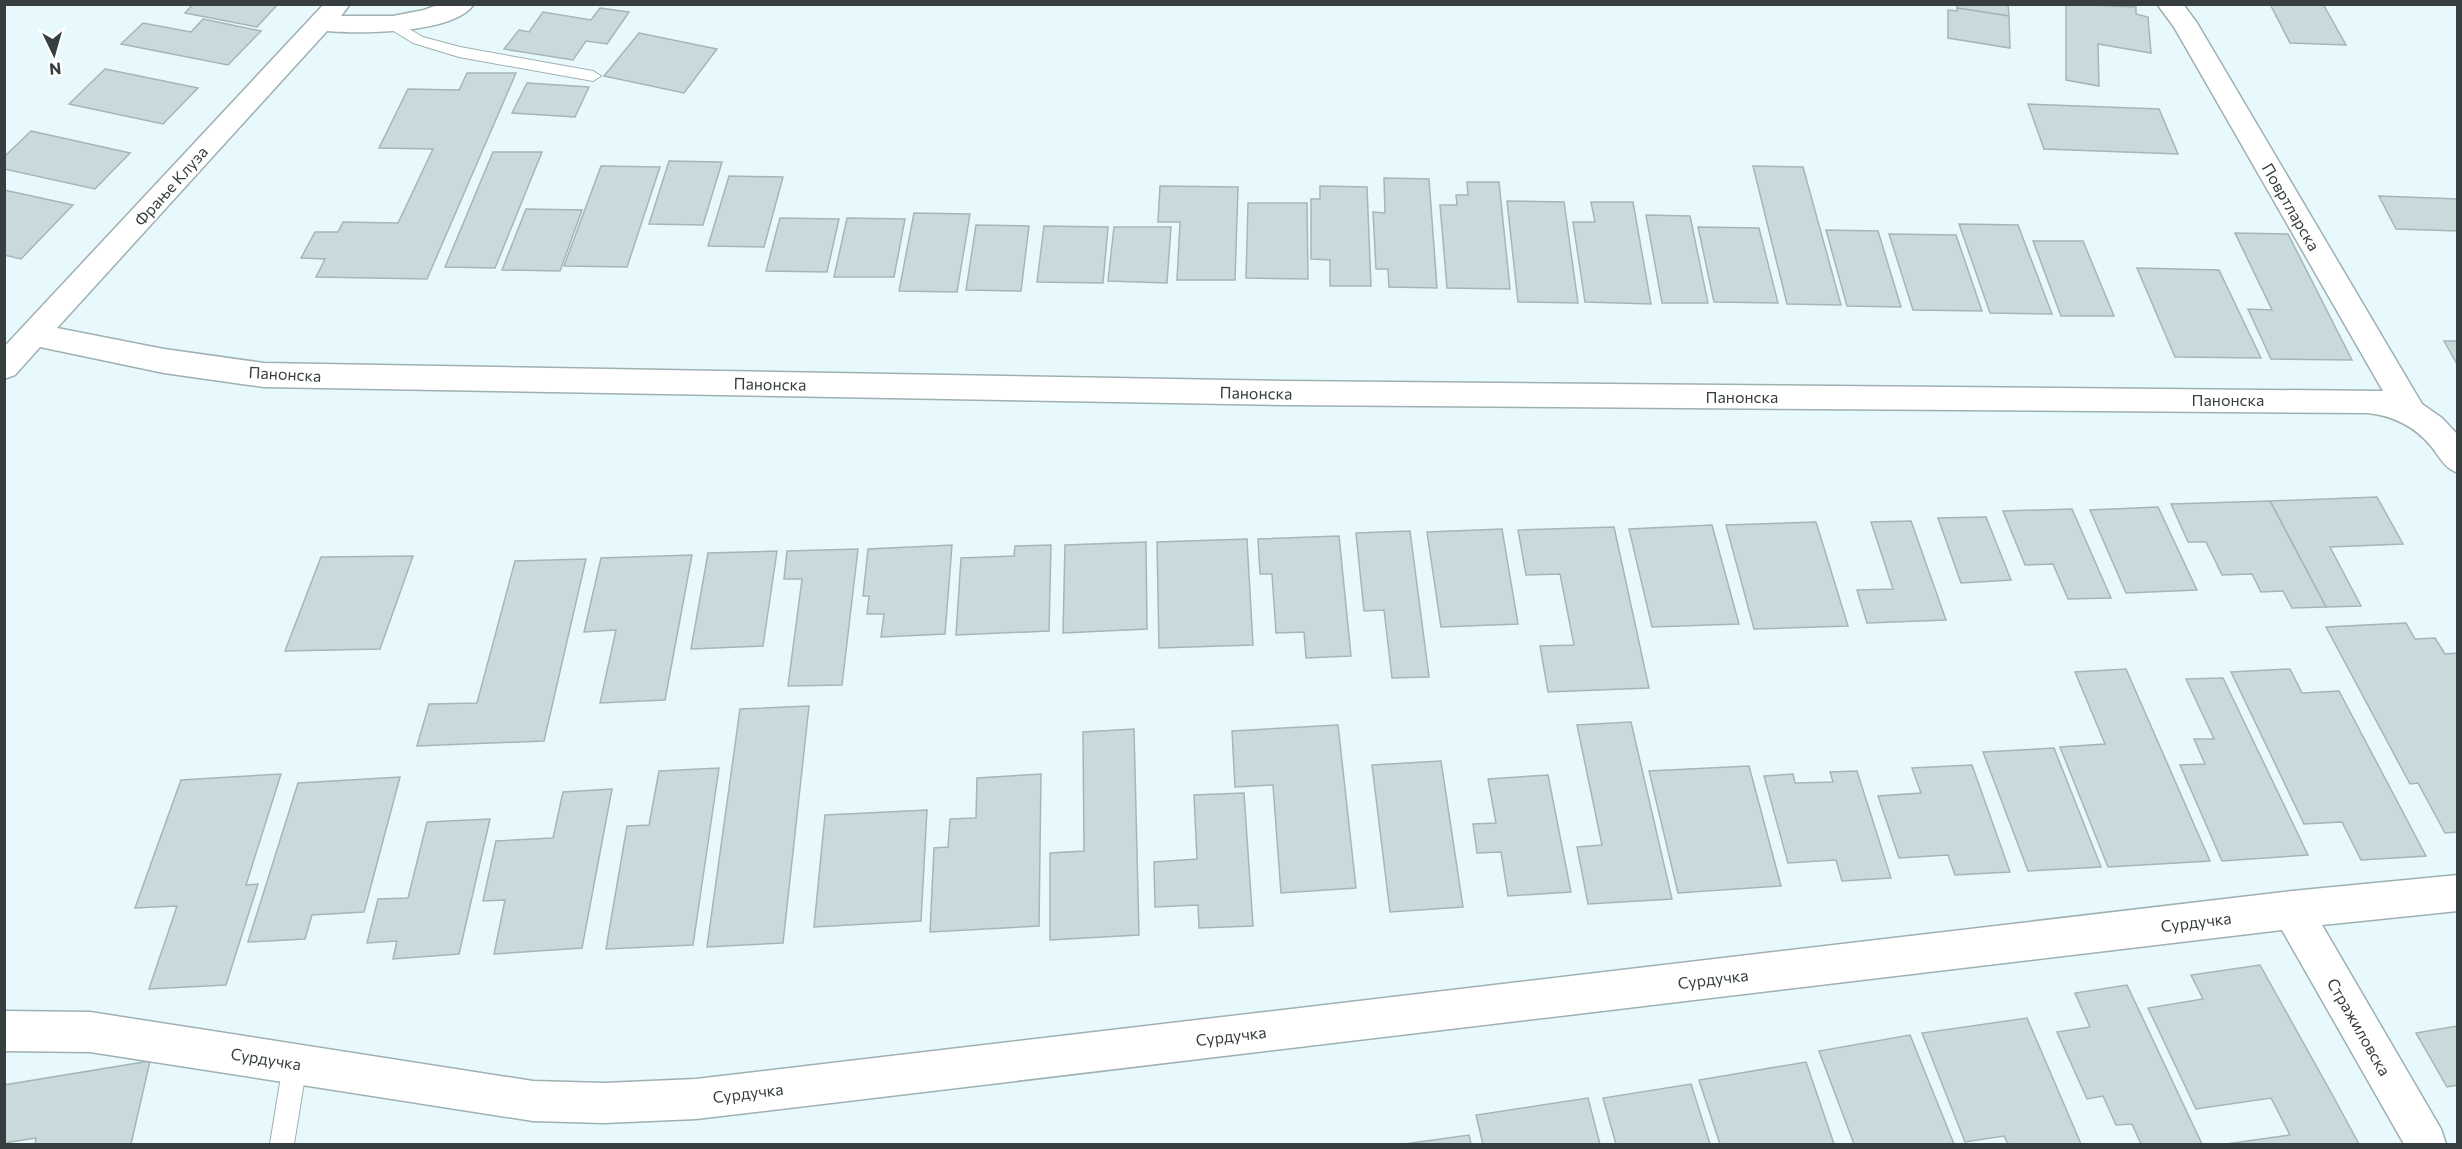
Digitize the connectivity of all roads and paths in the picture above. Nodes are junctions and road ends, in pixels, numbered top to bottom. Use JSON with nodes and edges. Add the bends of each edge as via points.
{"nodes":[{"id":1,"x":462,"y":4,"type":"edge"},
{"id":2,"x":2169,"y":4,"type":"edge"},
{"id":3,"x":329,"y":13,"type":"edge"},
{"id":4,"x":392,"y":24,"type":"junction"},
{"id":5,"x":593,"y":76,"type":"dead end"},
{"id":6,"x":35,"y":335,"type":"junction"},
{"id":7,"x":4,"y":367,"type":"edge"},
{"id":8,"x":2410,"y":411,"type":"junction"},
{"id":9,"x":2457,"y":460,"type":"edge"},
{"id":10,"x":2457,"y":893,"type":"edge"},
{"id":11,"x":2292,"y":910,"type":"junction"},
{"id":12,"x":4,"y":1031,"type":"edge"},
{"id":13,"x":295,"y":1064,"type":"junction"},
{"id":14,"x":282,"y":1144,"type":"edge"},
{"id":15,"x":2426,"y":1144,"type":"edge"}],
"edges":[{"from":1,"to":4,"type":"street","via":[[449,12]]},
{"from":2,"to":8,"type":"street","name":"Повртларска","via":[[2184,23]]},
{"from":3,"to":4,"type":"street","via":[[337,24]]},
{"from":3,"to":6,"type":"street","name":"Фрање Клуза"},
{"from":4,"to":5,"type":"lane","via":[[418,40],[459,52]]},
{"from":6,"to":7,"type":"street","name":"Фрање Клуза"},
{"from":6,"to":8,"type":"street","name":"Панонска","via":[[164,361],[264,375],[1295,393],[2368,401]]},
{"from":8,"to":9,"type":"street","name":"Панонска","via":[[2435,429]]},
{"from":10,"to":11,"type":"street","name":"Сурдучка"},
{"from":11,"to":13,"type":"street","name":"Сурдучка","via":[[696,1099],[533,1101]]},
{"from":11,"to":15,"type":"street","name":"Стражиловска"},
{"from":12,"to":13,"type":"street","name":"Сурдучка","via":[[90,1032]]},
{"from":13,"to":14,"type":"lane"}]}
